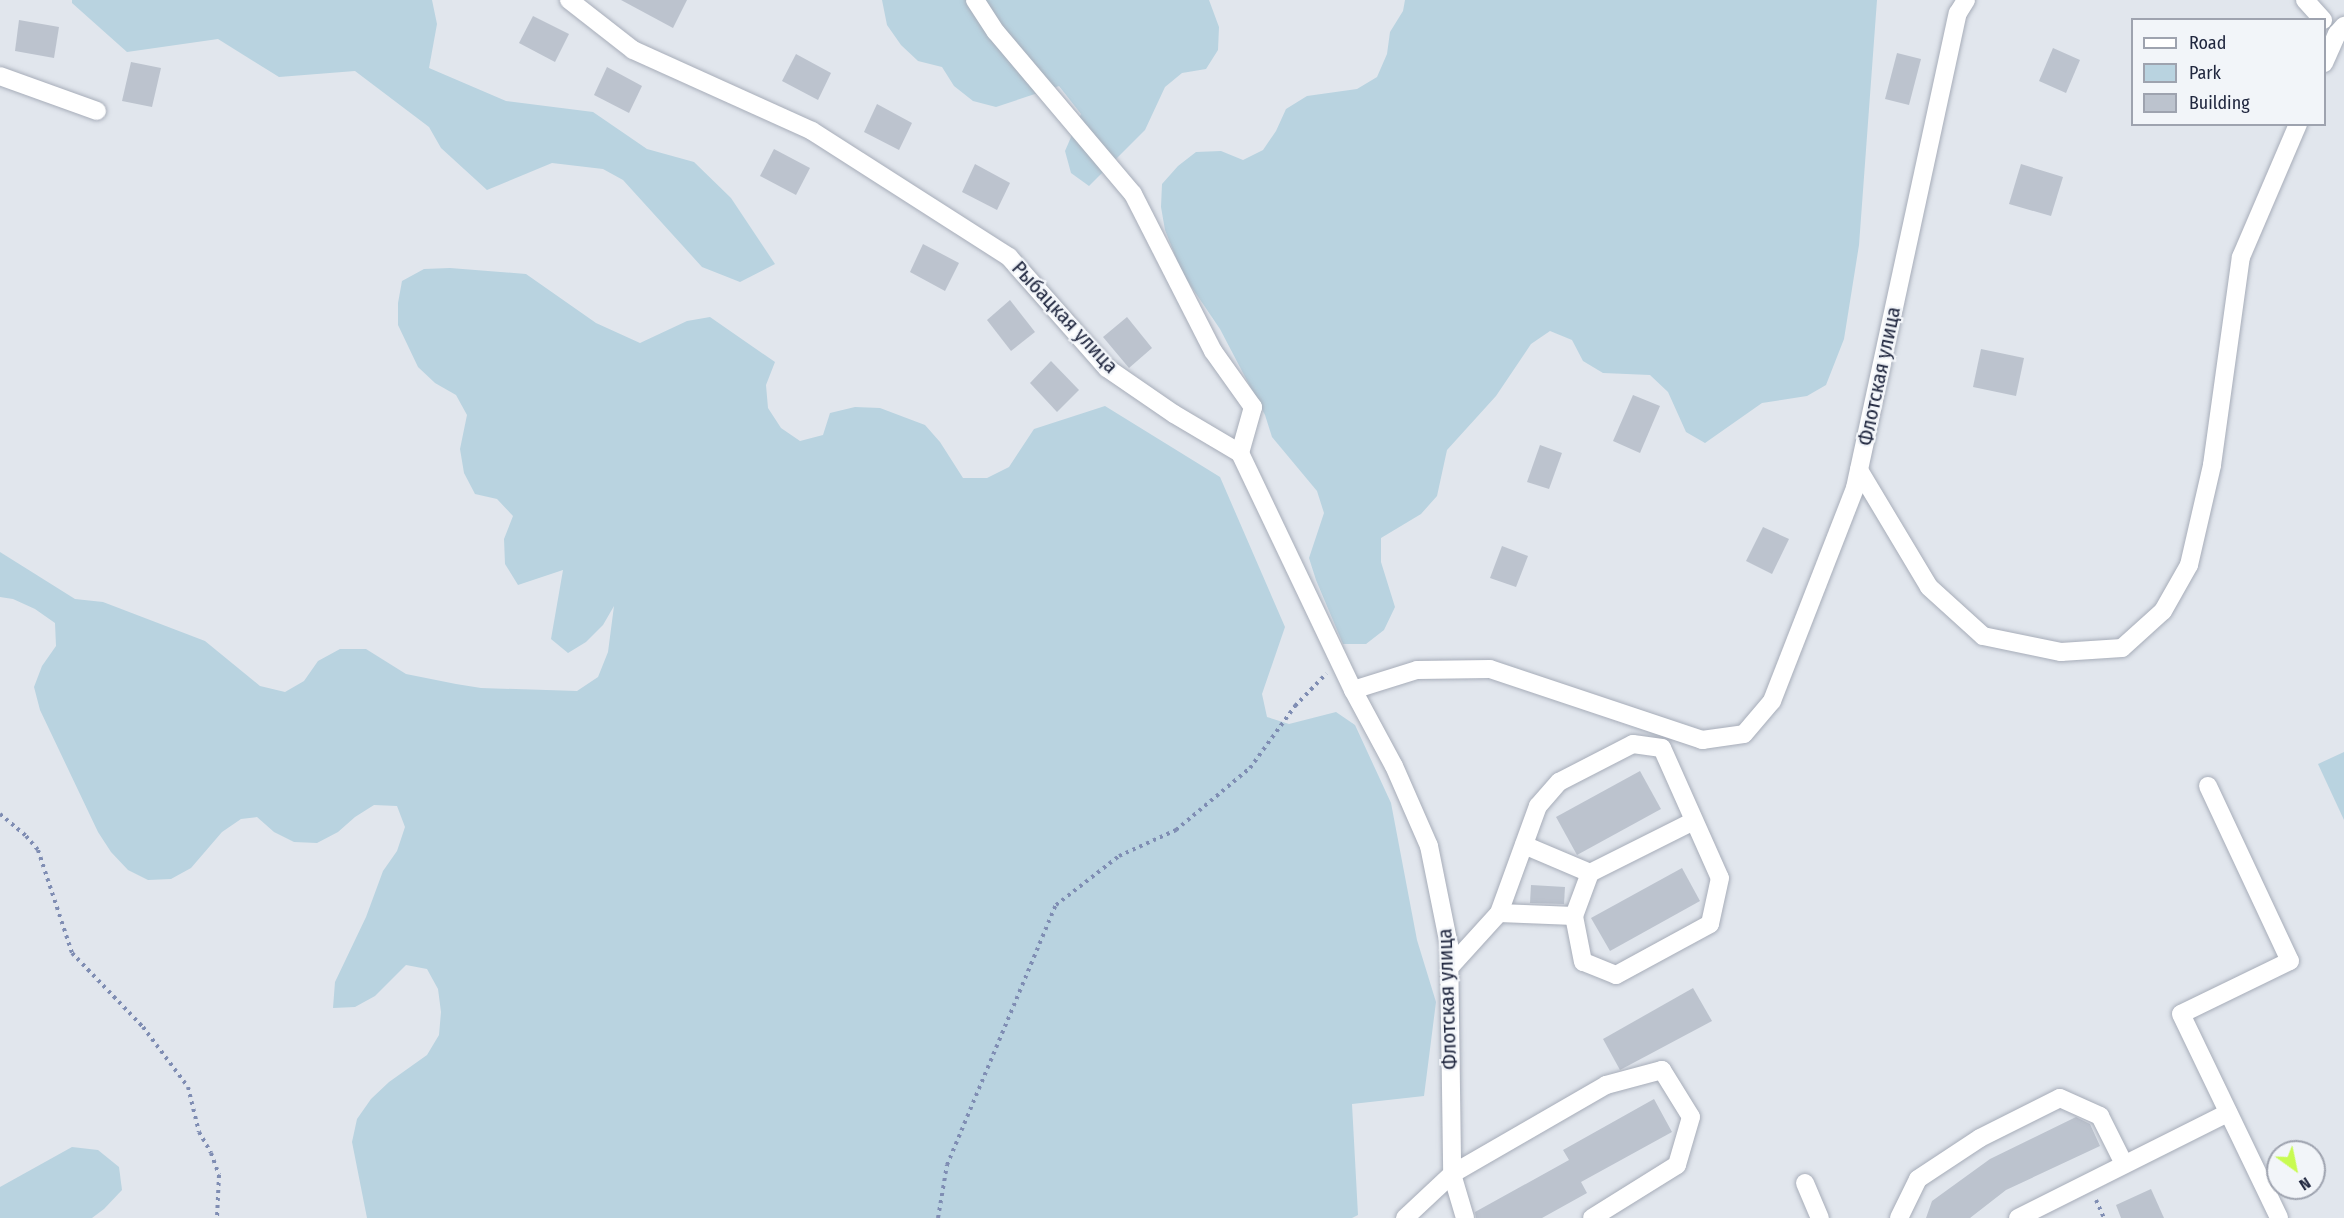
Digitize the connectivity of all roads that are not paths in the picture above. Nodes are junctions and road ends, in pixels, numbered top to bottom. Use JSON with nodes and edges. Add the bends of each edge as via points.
{"nodes":[{"id":1,"x":569,"y":0,"type":"edge"},
{"id":2,"x":975,"y":0,"type":"edge"},
{"id":3,"x":1966,"y":0,"type":"edge"},
{"id":4,"x":2305,"y":0,"type":"edge"},
{"id":5,"x":2324,"y":18,"type":"edge"},
{"id":6,"x":2332,"y":25,"type":"edge"},
{"id":7,"x":2326,"y":58,"type":"edge"},
{"id":8,"x":0,"y":76,"type":"edge"},
{"id":9,"x":97,"y":111,"type":"dead end"},
{"id":10,"x":2297,"y":126,"type":"edge"},
{"id":11,"x":1240,"y":453,"type":"junction"},
{"id":12,"x":1859,"y":470,"type":"junction"},
{"id":13,"x":1353,"y":690,"type":"junction"},
{"id":14,"x":2208,"y":786,"type":"dead end"},
{"id":15,"x":1694,"y":821,"type":"junction"},
{"id":16,"x":1524,"y":845,"type":"junction"},
{"id":17,"x":1590,"y":873,"type":"junction"},
{"id":18,"x":1498,"y":913,"type":"junction"},
{"id":19,"x":1574,"y":916,"type":"junction"},
{"id":20,"x":1450,"y":967,"type":"junction"},
{"id":21,"x":2228,"y":1113,"type":"junction"},
{"id":22,"x":2124,"y":1164,"type":"junction"},
{"id":23,"x":1452,"y":1174,"type":"junction"},
{"id":24,"x":1805,"y":1183,"type":"dead end"},
{"id":25,"x":1405,"y":1218,"type":"edge"},
{"id":26,"x":1466,"y":1218,"type":"edge"},
{"id":27,"x":1592,"y":1218,"type":"edge"},
{"id":28,"x":1820,"y":1218,"type":"edge"},
{"id":29,"x":1899,"y":1218,"type":"edge"},
{"id":30,"x":2018,"y":1218,"type":"edge"},
{"id":31,"x":2279,"y":1218,"type":"edge"}],
"edges":[{"from":1,"to":11,"type":"street","name":"Рыбацкая улица","via":[[633,50],[812,131],[1009,257],[1107,368]]},
{"from":2,"to":11,"type":"street","via":[[996,32],[1133,194],[1213,351],[1253,406]]},
{"from":3,"to":12,"type":"street","name":"Флотская улица","via":[[1958,13]]},
{"from":4,"to":5,"type":"street"},
{"from":6,"to":7,"type":"street"},
{"from":8,"to":9,"type":"street"},
{"from":10,"to":12,"type":"street","via":[[2241,257],[2212,465],[2189,565],[2163,611],[2121,648],[2061,652],[1983,636],[1929,587]]},
{"from":11,"to":13,"type":"street"},
{"from":12,"to":13,"type":"street","name":"Флотская улица","via":[[1772,701],[1744,734],[1702,740],[1490,669],[1417,670]]},
{"from":13,"to":20,"type":"street","name":"Флотская улица","via":[[1394,766],[1429,846],[1440,891]]},
{"from":14,"to":21,"type":"street","via":[[2290,961],[2181,1014]]},
{"from":15,"to":16,"type":"street","via":[[1662,748],[1633,744],[1559,782],[1538,806]]},
{"from":15,"to":17,"type":"street"},
{"from":15,"to":19,"type":"street","via":[[1720,878],[1710,924],[1616,975],[1583,962]]},
{"from":16,"to":17,"type":"street"},
{"from":16,"to":18,"type":"street"},
{"from":17,"to":19,"type":"street"},
{"from":18,"to":19,"type":"street"},
{"from":18,"to":20,"type":"street"},
{"from":20,"to":23,"type":"street","name":"Флотская улица"},
{"from":21,"to":22,"type":"street"},
{"from":21,"to":31,"type":"street"},
{"from":22,"to":29,"type":"street","via":[[2100,1116],[2060,1098],[1980,1138],[1918,1179]]},
{"from":22,"to":30,"type":"street"},
{"from":23,"to":25,"type":"street"},
{"from":23,"to":26,"type":"street","name":"Флотская улица"},
{"from":23,"to":27,"type":"street","via":[[1606,1085],[1662,1070],[1692,1117],[1677,1166]]},
{"from":24,"to":28,"type":"street"}]}
